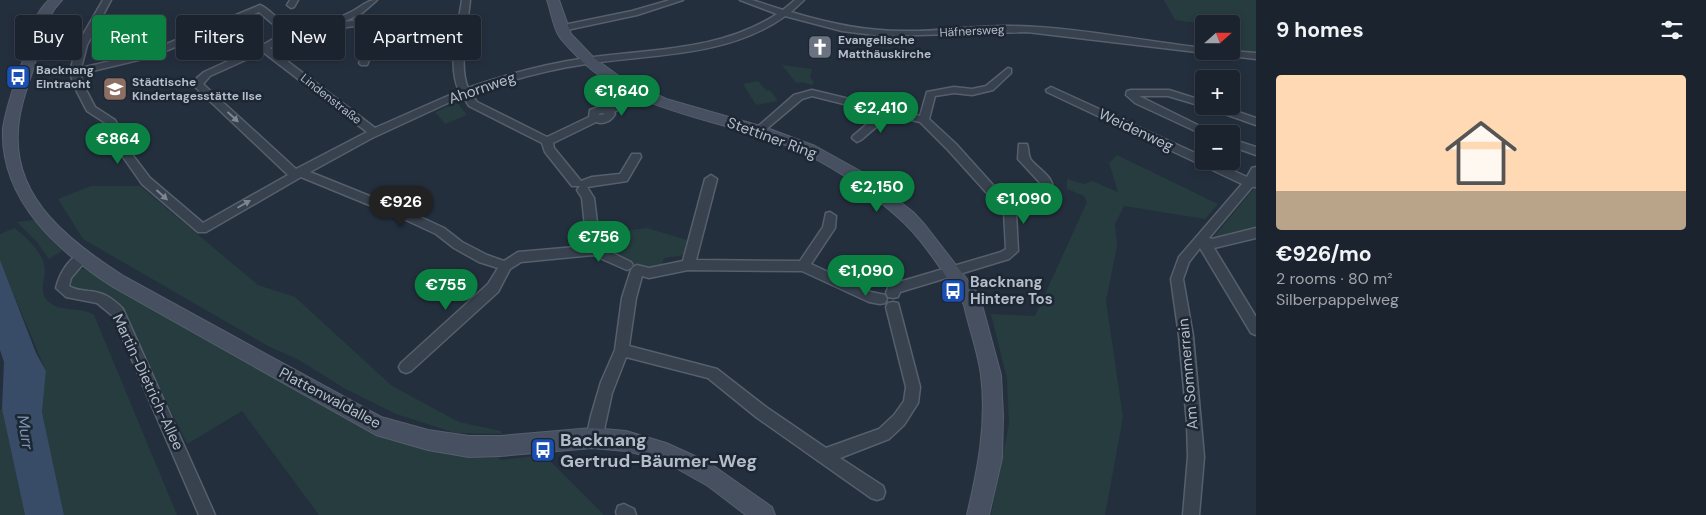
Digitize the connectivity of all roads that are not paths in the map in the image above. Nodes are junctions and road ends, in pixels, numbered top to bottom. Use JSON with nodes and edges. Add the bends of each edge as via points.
{"nodes":[{"id":1,"x":56,"y":0,"type":"edge"},
{"id":2,"x":107,"y":0,"type":"edge"},
{"id":3,"x":373,"y":0,"type":"edge"},
{"id":4,"x":466,"y":0,"type":"edge"},
{"id":5,"x":553,"y":0,"type":"edge"},
{"id":6,"x":679,"y":0,"type":"edge"},
{"id":7,"x":744,"y":0,"type":"edge"},
{"id":8,"x":800,"y":0,"type":"edge"},
{"id":9,"x":257,"y":4,"type":"edge"},
{"id":10,"x":786,"y":14,"type":"junction"},
{"id":11,"x":345,"y":18,"type":"edge"},
{"id":12,"x":273,"y":20,"type":"edge"},
{"id":13,"x":345,"y":24,"type":"edge"},
{"id":14,"x":566,"y":27,"type":"junction"},
{"id":15,"x":273,"y":43,"type":"edge"},
{"id":16,"x":264,"y":48,"type":"junction"},
{"id":17,"x":1195,"y":50,"type":"edge"},
{"id":18,"x":1240,"y":54,"type":"edge"},
{"id":19,"x":1256,"y":56,"type":"edge"},
{"id":20,"x":589,"y":61,"type":"junction"},
{"id":21,"x":364,"y":63,"type":"dead end"},
{"id":22,"x":1008,"y":71,"type":"dead end"},
{"id":23,"x":75,"y":72,"type":"junction"},
{"id":24,"x":1051,"y":90,"type":"dead end"},
{"id":25,"x":465,"y":92,"type":"junction"},
{"id":26,"x":1195,"y":101,"type":"edge"},
{"id":27,"x":625,"y":102,"type":"dead end"},
{"id":28,"x":888,"y":111,"type":"junction"},
{"id":29,"x":1236,"y":115,"type":"edge"},
{"id":30,"x":924,"y":120,"type":"junction"},
{"id":31,"x":1256,"y":122,"type":"edge"},
{"id":32,"x":1195,"y":127,"type":"edge"},
{"id":33,"x":759,"y":130,"type":"junction"},
{"id":34,"x":374,"y":132,"type":"junction"},
{"id":35,"x":857,"y":138,"type":"dead end"},
{"id":36,"x":547,"y":142,"type":"junction"},
{"id":37,"x":1240,"y":145,"type":"edge"},
{"id":38,"x":1023,"y":147,"type":"dead end"},
{"id":39,"x":1256,"y":151,"type":"edge"},
{"id":40,"x":636,"y":157,"type":"dead end"},
{"id":41,"x":297,"y":173,"type":"junction"},
{"id":42,"x":711,"y":179,"type":"dead end"},
{"id":43,"x":1254,"y":179,"type":"edge"},
{"id":44,"x":581,"y":186,"type":"junction"},
{"id":45,"x":1010,"y":211,"type":"junction"},
{"id":46,"x":830,"y":216,"type":"dead end"},
{"id":47,"x":1256,"y":232,"type":"edge"},
{"id":48,"x":1201,"y":240,"type":"junction"},
{"id":49,"x":594,"y":250,"type":"junction"},
{"id":50,"x":82,"y":258,"type":"junction"},
{"id":51,"x":688,"y":265,"type":"junction"},
{"id":52,"x":506,"y":266,"type":"junction"},
{"id":53,"x":627,"y":266,"type":"dead end"},
{"id":54,"x":803,"y":266,"type":"junction"},
{"id":55,"x":952,"y":272,"type":"junction"},
{"id":56,"x":889,"y":300,"type":"junction"},
{"id":57,"x":1256,"y":329,"type":"edge"},
{"id":58,"x":622,"y":350,"type":"junction"},
{"id":59,"x":406,"y":367,"type":"dead end"},
{"id":60,"x":594,"y":438,"type":"junction"},
{"id":61,"x":825,"y":456,"type":"junction"},
{"id":62,"x":877,"y":492,"type":"dead end"},
{"id":63,"x":208,"y":515,"type":"edge"},
{"id":64,"x":764,"y":515,"type":"edge"},
{"id":65,"x":978,"y":515,"type":"edge"},
{"id":66,"x":1191,"y":515,"type":"edge"}],
"edges":[{"from":1,"to":50,"type":"street","name":"Plattenwaldallee","via":[[43,18],[19,87],[10,140],[14,166],[34,211],[49,231]]},
{"from":2,"to":23,"type":"street","via":[[82,46]]},
{"from":3,"to":11,"type":"street"},
{"from":4,"to":25,"type":"street","via":[[458,64],[458,79]]},
{"from":5,"to":14,"type":"street","name":"Stettiner Ring"},
{"from":6,"to":14,"type":"street"},
{"from":7,"to":10,"type":"street","name":"Häfnersweg"},
{"from":8,"to":10,"type":"street","name":"Ahornweg"},
{"from":9,"to":12,"type":"street"},
{"from":9,"to":23,"type":"street","via":[[148,54]]},
{"from":10,"to":17,"type":"street","name":"Häfnersweg","via":[[880,33],[1027,29]]},
{"from":10,"to":20,"type":"street","name":"Ahornweg","via":[[749,33],[719,43]]},
{"from":13,"to":21,"type":"street","via":[[383,20]]},
{"from":14,"to":20,"type":"street","name":"Stettiner Ring","via":[[565,35]]},
{"from":15,"to":16,"type":"street"},
{"from":16,"to":34,"type":"street","name":"Lindenstraße"},
{"from":16,"to":41,"type":"street","one_way":true,"via":[[207,74],[199,86]]},
{"from":18,"to":19,"type":"street","name":"Häfnersweg"},
{"from":20,"to":25,"type":"street","name":"Ahornweg","via":[[545,68]]},
{"from":20,"to":33,"type":"street","name":"Stettiner Ring","via":[[625,86],[661,102]]},
{"from":22,"to":30,"type":"street","via":[[989,88],[931,94]]},
{"from":23,"to":41,"type":"street","name":"Ahornweg","one_way":true,"via":[[91,109],[111,122],[126,154],[146,181],[202,229]]},
{"from":24,"to":43,"type":"street","name":"Weidenweg"},
{"from":25,"to":34,"type":"street","name":"Ahornweg"},
{"from":25,"to":36,"type":"street","via":[[473,104]]},
{"from":26,"to":32,"type":"street","via":[[1169,93],[1131,93],[1140,101]]},
{"from":27,"to":36,"type":"street","via":[[608,111],[596,110],[593,114],[596,118]]},
{"from":28,"to":30,"type":"street"},
{"from":28,"to":33,"type":"street","via":[[804,94]]},
{"from":28,"to":35,"type":"street"},
{"from":29,"to":31,"type":"street"},
{"from":30,"to":45,"type":"street"},
{"from":33,"to":55,"type":"street","name":"Stettiner Ring","via":[[810,150],[854,174],[907,216]]},
{"from":34,"to":41,"type":"street","name":"Ahornweg"},
{"from":36,"to":44,"type":"street","via":[[549,149]]},
{"from":37,"to":39,"type":"street"},
{"from":38,"to":45,"type":"street","via":[[1024,159],[1048,184],[1047,190]]},
{"from":40,"to":44,"type":"street","via":[[623,178],[592,181]]},
{"from":41,"to":52,"type":"street","via":[[410,217],[440,231],[483,259]]},
{"from":42,"to":51,"type":"street"},
{"from":43,"to":48,"type":"street","name":"Am Sommerrain"},
{"from":44,"to":49,"type":"street","via":[[588,198]]},
{"from":45,"to":55,"type":"street","via":[[1012,251]]},
{"from":46,"to":54,"type":"street","via":[[829,228]]},
{"from":47,"to":48,"type":"street","via":[[1211,244]]},
{"from":48,"to":57,"type":"street"},
{"from":48,"to":66,"type":"street","name":"Am Sommerrain","via":[[1183,260],[1178,280],[1196,457]]},
{"from":49,"to":52,"type":"street","via":[[518,257]]},
{"from":49,"to":53,"type":"street"},
{"from":50,"to":60,"type":"street","name":"Plattenwaldallee","via":[[119,282],[376,425],[421,440],[483,447]]},
{"from":50,"to":63,"type":"street","name":"Martin-Dietrich-Allee","via":[[65,276],[62,288],[68,294],[100,298],[118,313]]},
{"from":51,"to":54,"type":"street"},
{"from":51,"to":58,"type":"street","via":[[648,273],[637,270],[629,298]]},
{"from":52,"to":59,"type":"street","via":[[493,288]]},
{"from":54,"to":56,"type":"street","via":[[869,297]]},
{"from":55,"to":56,"type":"street","via":[[894,289]]},
{"from":55,"to":65,"type":"street","name":"Stettiner Ring","via":[[973,305],[991,375],[991,458]]},
{"from":56,"to":61,"type":"street","via":[[913,387],[911,403],[884,434]]},
{"from":58,"to":60,"type":"street","via":[[612,368]]},
{"from":58,"to":61,"type":"street","via":[[712,373]]},
{"from":60,"to":64,"type":"street","name":"Plattenwaldallee","via":[[626,441],[678,456],[710,473]]},
{"from":61,"to":62,"type":"street"}]}
